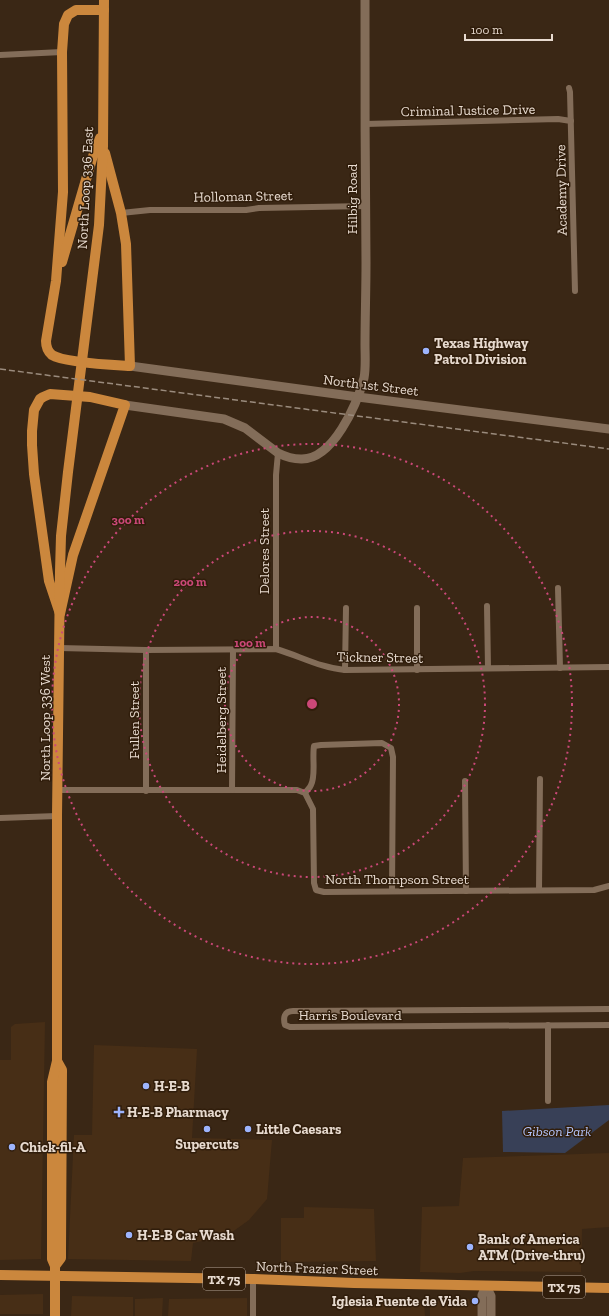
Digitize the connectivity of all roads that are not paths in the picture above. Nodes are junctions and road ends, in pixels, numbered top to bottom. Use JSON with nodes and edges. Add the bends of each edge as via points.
{"nodes":[{"id":1,"x":365,"y":0,"type":"edge"},
{"id":2,"x":104,"y":5,"type":"edge"},
{"id":3,"x":62,"y":52,"type":"junction"},
{"id":4,"x":0,"y":55,"type":"edge"},
{"id":5,"x":569,"y":88,"type":"dead end"},
{"id":6,"x":572,"y":122,"type":"junction"},
{"id":7,"x":365,"y":124,"type":"junction"},
{"id":8,"x":103,"y":132,"type":"junction"},
{"id":9,"x":102,"y":146,"type":"junction"},
{"id":10,"x":366,"y":206,"type":"junction"},
{"id":11,"x":121,"y":212,"type":"junction"},
{"id":12,"x":56,"y":281,"type":"junction"},
{"id":13,"x":575,"y":291,"type":"dead end"},
{"id":14,"x":130,"y":366,"type":"junction"},
{"id":15,"x":81,"y":377,"type":"joint"},
{"id":16,"x":358,"y":397,"type":"junction"},
{"id":17,"x":125,"y":405,"type":"junction"},
{"id":18,"x":609,"y":429,"type":"edge"},
{"id":19,"x":278,"y":452,"type":"junction"},
{"id":20,"x":558,"y":588,"type":"dead end"},
{"id":21,"x":487,"y":606,"type":"dead end"},
{"id":22,"x":346,"y":608,"type":"dead end"},
{"id":23,"x":417,"y":608,"type":"dead end"},
{"id":24,"x":60,"y":614,"type":"junction"},
{"id":25,"x":59,"y":648,"type":"junction"},
{"id":26,"x":276,"y":649,"type":"junction"},
{"id":27,"x":146,"y":650,"type":"junction"},
{"id":28,"x":233,"y":650,"type":"junction"},
{"id":29,"x":609,"y":667,"type":"edge"},
{"id":30,"x":488,"y":668,"type":"junction"},
{"id":31,"x":560,"y":668,"type":"junction"},
{"id":32,"x":346,"y":670,"type":"junction"},
{"id":33,"x":417,"y":670,"type":"junction"},
{"id":34,"x":540,"y":779,"type":"dead end"},
{"id":35,"x":466,"y":781,"type":"dead end"},
{"id":36,"x":58,"y":790,"type":"junction"},
{"id":37,"x":232,"y":790,"type":"junction"},
{"id":38,"x":146,"y":791,"type":"junction"},
{"id":39,"x":305,"y":793,"type":"junction"},
{"id":40,"x":57,"y":816,"type":"junction"},
{"id":41,"x":0,"y":818,"type":"edge"},
{"id":42,"x":609,"y":886,"type":"edge"},
{"id":43,"x":539,"y":890,"type":"junction"},
{"id":44,"x":392,"y":891,"type":"junction"},
{"id":45,"x":466,"y":891,"type":"junction"},
{"id":46,"x":609,"y":1010,"type":"edge"},
{"id":47,"x":548,"y":1025,"type":"junction"},
{"id":48,"x":609,"y":1025,"type":"edge"},
{"id":49,"x":57,"y":1061,"type":"junction"},
{"id":50,"x":52,"y":1101,"type":"junction"},
{"id":51,"x":548,"y":1101,"type":"dead end"},
{"id":52,"x":61,"y":1140,"type":"junction"},
{"id":53,"x":51,"y":1143,"type":"junction"},
{"id":54,"x":61,"y":1166,"type":"junction"},
{"id":55,"x":55,"y":1271,"type":"junction"},
{"id":56,"x":0,"y":1275,"type":"edge"},
{"id":57,"x":253,"y":1279,"type":"junction"},
{"id":58,"x":486,"y":1286,"type":"junction"},
{"id":59,"x":609,"y":1288,"type":"edge"},
{"id":60,"x":55,"y":1316,"type":"edge"},
{"id":61,"x":253,"y":1316,"type":"edge"},
{"id":62,"x":482,"y":1316,"type":"edge"},
{"id":63,"x":491,"y":1316,"type":"edge"}],
"edges":[{"from":1,"to":7,"type":"street","name":"Hilbig Road"},
{"from":2,"to":3,"type":"main road","via":[[76,10],[68,15],[63,30]]},
{"from":2,"to":8,"type":"main road","name":"North Loop 336 East"},
{"from":3,"to":4,"type":"street"},
{"from":3,"to":12,"type":"main road","via":[[63,192]]},
{"from":5,"to":6,"type":"street","name":"Academy Drive"},
{"from":6,"to":7,"type":"street","name":"Criminal Justice Drive","via":[[558,120]]},
{"from":6,"to":13,"type":"street","name":"Academy Drive"},
{"from":7,"to":10,"type":"street","name":"Hilbig Road"},
{"from":8,"to":9,"type":"main road","name":"North Loop 336 East"},
{"from":8,"to":12,"type":"main road","via":[[92,159]]},
{"from":9,"to":11,"type":"main road"},
{"from":9,"to":15,"type":"main road","name":"North Loop 336 East","via":[[99,225]]},
{"from":10,"to":11,"type":"street","name":"Holloman Street"},
{"from":10,"to":16,"type":"street","name":"Hilbig Road","via":[[364,376]]},
{"from":11,"to":14,"type":"main road","via":[[126,244]]},
{"from":12,"to":14,"type":"main road","via":[[46,341],[49,352],[62,359]]},
{"from":14,"to":16,"type":"street","name":"North 1st Street"},
{"from":15,"to":24,"type":"main road","name":"North Loop 336 West","via":[[61,536]]},
{"from":16,"to":18,"type":"street","name":"North 1st Street"},
{"from":16,"to":19,"type":"street","name":"Hilbig Road","via":[[337,436],[319,454],[300,459]]},
{"from":17,"to":19,"type":"street","name":"Hilbig Road","via":[[224,419],[245,428]]},
{"from":17,"to":24,"type":"main road","via":[[73,555]]},
{"from":17,"to":24,"type":"main road","via":[[90,396],[50,394],[43,397],[34,410],[34,474],[49,581]]},
{"from":19,"to":26,"type":"street","name":"Delores Street"},
{"from":20,"to":31,"type":"street"},
{"from":21,"to":30,"type":"street"},
{"from":22,"to":32,"type":"street"},
{"from":23,"to":33,"type":"street"},
{"from":24,"to":25,"type":"main road","name":"North Loop 336 West"},
{"from":25,"to":27,"type":"street","name":"Tickner Street"},
{"from":25,"to":36,"type":"main road","name":"North Loop 336 West"},
{"from":26,"to":28,"type":"street","name":"Tickner Street"},
{"from":26,"to":32,"type":"street","name":"Tickner Street","via":[[333,669]]},
{"from":27,"to":28,"type":"street","name":"Tickner Street"},
{"from":27,"to":38,"type":"street","name":"Fullen Street"},
{"from":28,"to":37,"type":"street","name":"Heidelberg Street"},
{"from":29,"to":31,"type":"street","name":"Tickner Street"},
{"from":30,"to":31,"type":"street","name":"Tickner Street"},
{"from":30,"to":33,"type":"street","name":"Tickner Street"},
{"from":32,"to":33,"type":"street","name":"Tickner Street"},
{"from":34,"to":43,"type":"street"},
{"from":35,"to":45,"type":"street"},
{"from":36,"to":38,"type":"street"},
{"from":36,"to":40,"type":"main road","name":"North Loop 336 West"},
{"from":37,"to":38,"type":"street"},
{"from":37,"to":39,"type":"street","via":[[296,790]]},
{"from":39,"to":44,"type":"street","name":"North Thompson Street","via":[[313,809],[316,890]]},
{"from":39,"to":44,"type":"street","via":[[313,779],[314,746],[382,743],[391,748]]},
{"from":40,"to":41,"type":"street"},
{"from":40,"to":49,"type":"main road","name":"North Loop 336 West"},
{"from":42,"to":43,"type":"street","name":"North Thompson Street","via":[[594,890]]},
{"from":43,"to":45,"type":"street","name":"North Thompson Street"},
{"from":44,"to":45,"type":"street","name":"North Thompson Street"},
{"from":46,"to":47,"type":"street","name":"Harris Boulevard","via":[[289,1011],[285,1014],[284,1020],[285,1025],[290,1027]]},
{"from":47,"to":48,"type":"street","name":"Harris Boulevard"},
{"from":47,"to":51,"type":"street"},
{"from":49,"to":50,"type":"main road","name":"North Loop 336 West","via":[[52,1082]]},
{"from":49,"to":52,"type":"main road","name":"North Loop 336 West","via":[[62,1070]]},
{"from":50,"to":52,"type":"main road","via":[[56,1109],[56,1136]]},
{"from":50,"to":53,"type":"main road","name":"North Loop 336 West"},
{"from":52,"to":54,"type":"main road","name":"North Loop 336 West"},
{"from":53,"to":54,"type":"main road"},
{"from":53,"to":55,"type":"main road","name":"North Loop 336 West","via":[[52,1259]]},
{"from":54,"to":55,"type":"main road","name":"North Loop 336 West","via":[[61,1258]]},
{"from":55,"to":56,"type":"main road","name":"North Frazier Street","number":"TX 75"},
{"from":55,"to":57,"type":"main road","name":"North Frazier Street","number":"TX 75"},
{"from":55,"to":60,"type":"main road","name":"North Loop 336 West"},
{"from":57,"to":58,"type":"main road","name":"North Frazier Street","number":"TX 75"},
{"from":57,"to":61,"type":"street"},
{"from":58,"to":59,"type":"main road","name":"North Frazier Street","number":"TX 75"},
{"from":58,"to":62,"type":"street","via":[[482,1295]]},
{"from":58,"to":63,"type":"street","via":[[491,1296]]}]}
